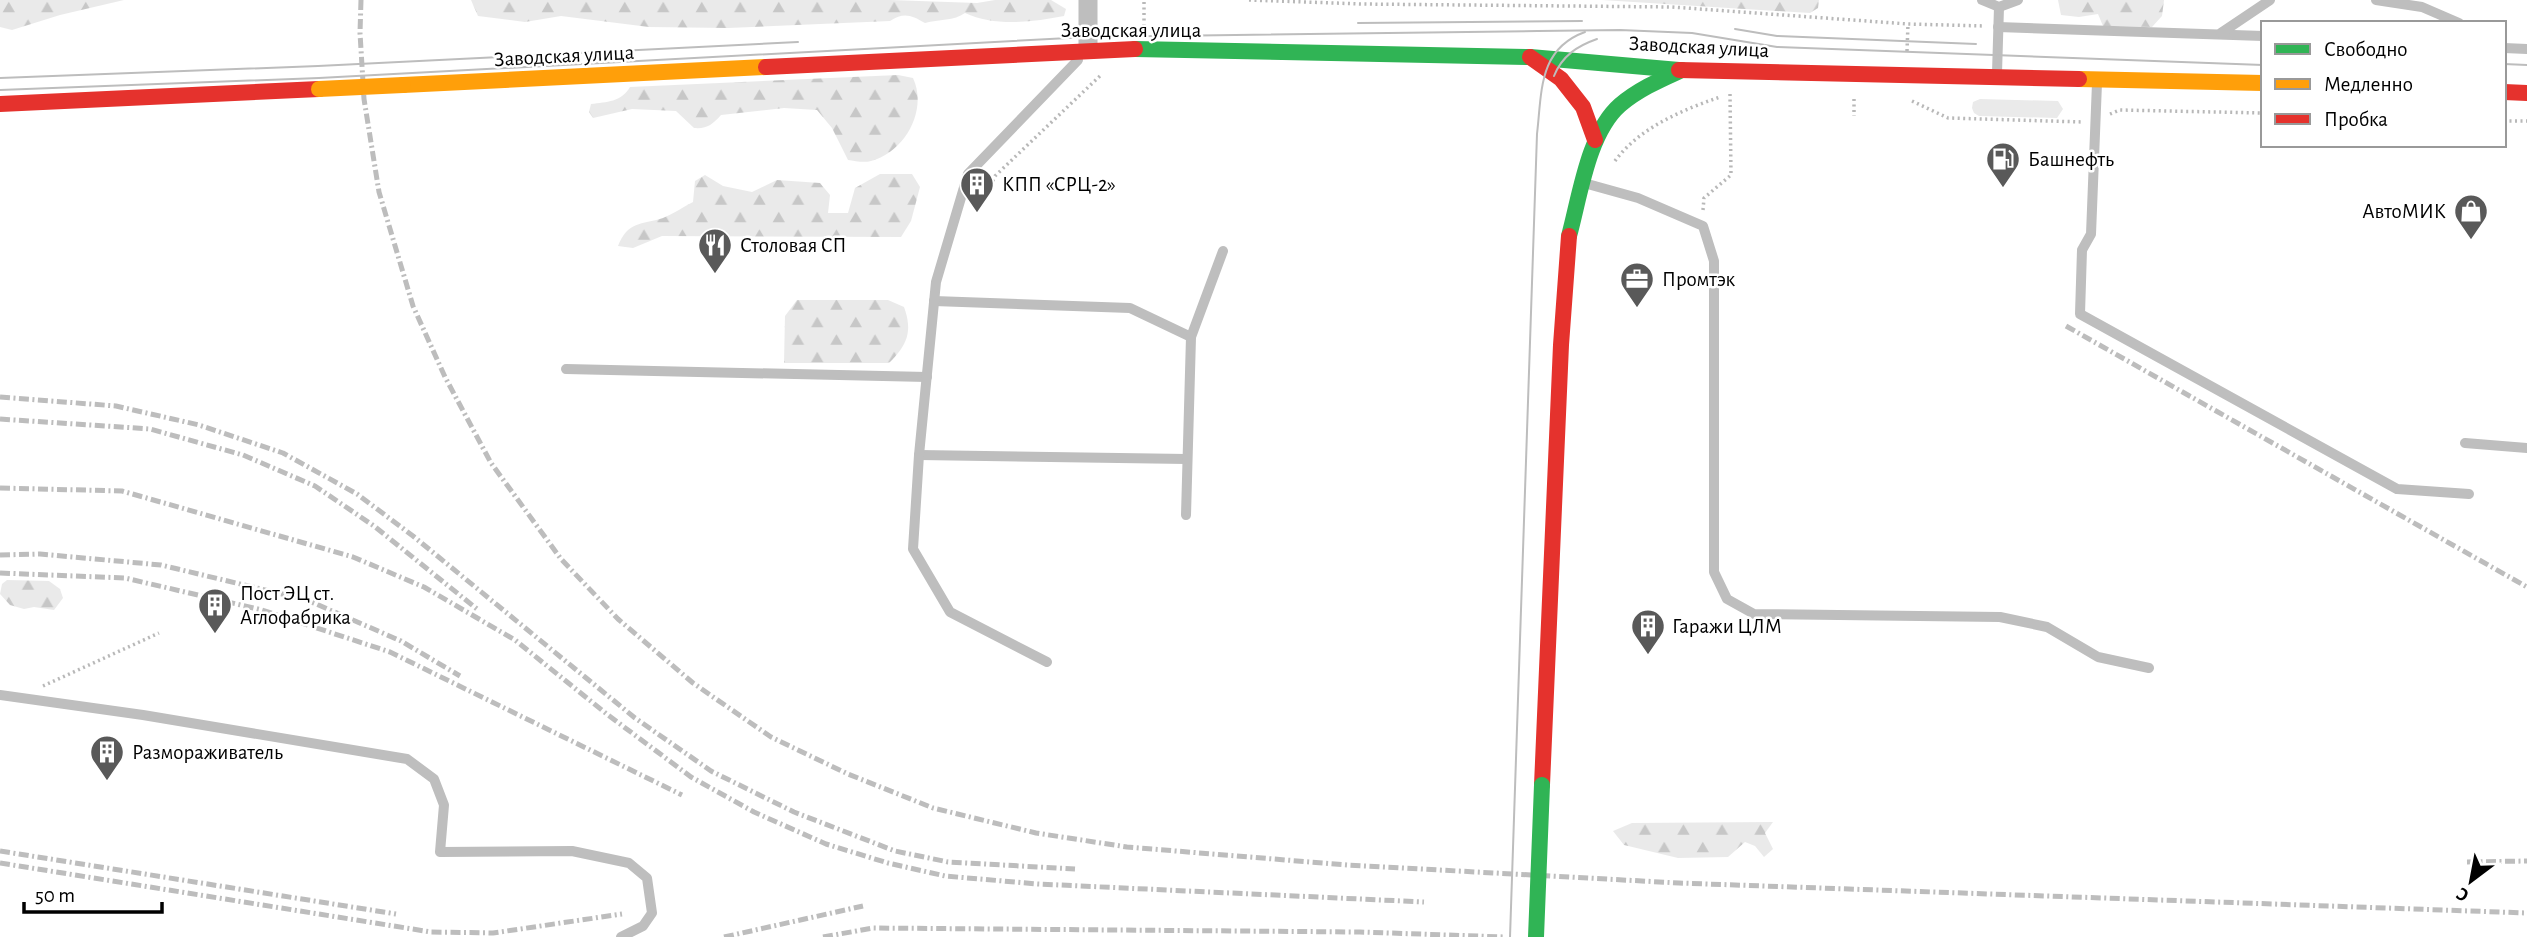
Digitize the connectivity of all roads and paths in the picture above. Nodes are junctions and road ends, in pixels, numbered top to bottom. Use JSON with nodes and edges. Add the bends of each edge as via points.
{"nodes":[{"id":1,"x":1088,"y":0,"type":"edge"},
{"id":2,"x":1144,"y":0,"type":"edge"},
{"id":3,"x":1249,"y":0,"type":"edge"},
{"id":4,"x":1982,"y":0,"type":"edge"},
{"id":5,"x":2018,"y":0,"type":"edge"},
{"id":6,"x":2270,"y":0,"type":"edge"},
{"id":7,"x":2376,"y":0,"type":"edge"},
{"id":8,"x":1999,"y":7,"type":"junction"},
{"id":9,"x":2454,"y":21,"type":"edge"},
{"id":10,"x":1998,"y":27,"type":"junction"},
{"id":11,"x":2221,"y":34,"type":"junction"},
{"id":12,"x":2261,"y":36,"type":"edge"},
{"id":13,"x":2506,"y":48,"type":"edge"},
{"id":14,"x":1088,"y":49,"type":"junction"},
{"id":15,"x":1143,"y":49,"type":"junction"},
{"id":16,"x":2527,"y":49,"type":"edge"},
{"id":17,"x":1530,"y":57,"type":"junction"},
{"id":18,"x":1682,"y":70,"type":"junction"},
{"id":19,"x":1102,"y":75,"type":"dead end"},
{"id":20,"x":1997,"y":76,"type":"junction"},
{"id":21,"x":2097,"y":79,"type":"junction"},
{"id":22,"x":2261,"y":83,"type":"edge"},
{"id":23,"x":2506,"y":92,"type":"edge"},
{"id":24,"x":2527,"y":93,"type":"edge"},
{"id":25,"x":1854,"y":97,"type":"dead end"},
{"id":26,"x":0,"y":104,"type":"edge"},
{"id":27,"x":1854,"y":116,"type":"dead end"},
{"id":28,"x":2506,"y":121,"type":"edge"},
{"id":29,"x":2527,"y":121,"type":"edge"},
{"id":30,"x":1595,"y":140,"type":"junction"},
{"id":31,"x":1591,"y":184,"type":"junction"},
{"id":32,"x":981,"y":206,"type":"dead end"},
{"id":33,"x":1703,"y":226,"type":"junction"},
{"id":34,"x":1223,"y":251,"type":"dead end"},
{"id":35,"x":934,"y":301,"type":"junction"},
{"id":36,"x":1191,"y":337,"type":"junction"},
{"id":37,"x":566,"y":369,"type":"dead end"},
{"id":38,"x":927,"y":377,"type":"junction"},
{"id":39,"x":2465,"y":443,"type":"dead end"},
{"id":40,"x":2527,"y":448,"type":"edge"},
{"id":41,"x":919,"y":456,"type":"junction"},
{"id":42,"x":1187,"y":459,"type":"junction"},
{"id":43,"x":2469,"y":494,"type":"dead end"},
{"id":44,"x":1186,"y":515,"type":"dead end"},
{"id":45,"x":159,"y":633,"type":"dead end"},
{"id":46,"x":1047,"y":662,"type":"dead end"},
{"id":47,"x":2149,"y":668,"type":"dead end"},
{"id":48,"x":0,"y":695,"type":"edge"},
{"id":49,"x":18,"y":698,"type":"junction"},
{"id":50,"x":621,"y":937,"type":"edge"},
{"id":51,"x":1536,"y":937,"type":"edge"}],
"edges":[{"from":1,"to":14,"type":"street"},
{"from":2,"to":15,"type":"path"},
{"from":3,"to":10,"type":"path","via":[[1671,7]]},
{"from":4,"to":8,"type":"lane"},
{"from":5,"to":8,"type":"lane"},
{"from":6,"to":11,"type":"lane"},
{"from":7,"to":9,"type":"lane","via":[[2422,7]]},
{"from":8,"to":10,"type":"lane"},
{"from":10,"to":11,"type":"lane"},
{"from":10,"to":20,"type":"lane"},
{"from":11,"to":12,"type":"lane"},
{"from":13,"to":16,"type":"lane"},
{"from":14,"to":15,"type":"main road","name":"Заводская улица"},
{"from":14,"to":26,"type":"main road","name":"Заводская улица","bridge":true},
{"from":14,"to":35,"type":"lane","via":[[968,174]]},
{"from":15,"to":17,"type":"main road","name":"Заводская улица"},
{"from":17,"to":18,"type":"main road","name":"Заводская улица"},
{"from":17,"to":30,"type":"main road","via":[[1561,79],[1583,107]]},
{"from":18,"to":20,"type":"main road","name":"Заводская улица"},
{"from":18,"to":30,"type":"main road","via":[[1648,85],[1618,107]]},
{"from":19,"to":32,"type":"path","via":[[995,176]]},
{"from":20,"to":21,"type":"main road","name":"Заводская улица"},
{"from":21,"to":22,"type":"main road","name":"Заводская улица"},
{"from":21,"to":43,"type":"lane","via":[[2091,234],[2082,250],[2080,314],[2397,489]]},
{"from":23,"to":24,"type":"main road"},
{"from":25,"to":27,"type":"path"},
{"from":28,"to":29,"type":"path"},
{"from":30,"to":31,"type":"main road"},
{"from":31,"to":33,"type":"lane"},
{"from":31,"to":33,"type":"path","via":[[1639,138],[1667,119],[1730,94],[1731,175],[1704,198]]},
{"from":31,"to":51,"type":"main road","bridge":true,"via":[[1569,238],[1561,345]]},
{"from":33,"to":47,"type":"lane","via":[[1714,261],[1714,572],[1727,599],[1754,614],[2000,617],[2047,627],[2098,657]]},
{"from":34,"to":36,"type":"lane"},
{"from":35,"to":36,"type":"lane","via":[[1130,308]]},
{"from":35,"to":38,"type":"lane"},
{"from":36,"to":42,"type":"lane"},
{"from":37,"to":38,"type":"lane"},
{"from":38,"to":41,"type":"lane"},
{"from":39,"to":40,"type":"lane"},
{"from":41,"to":42,"type":"lane"},
{"from":41,"to":46,"type":"lane","via":[[913,549],[950,612]]},
{"from":42,"to":44,"type":"lane"},
{"from":45,"to":49,"type":"path"},
{"from":48,"to":49,"type":"lane"},
{"from":49,"to":50,"type":"lane","via":[[407,759],[434,779],[444,805],[440,852],[572,851],[629,863],[647,878],[652,913],[643,926]]}]}
